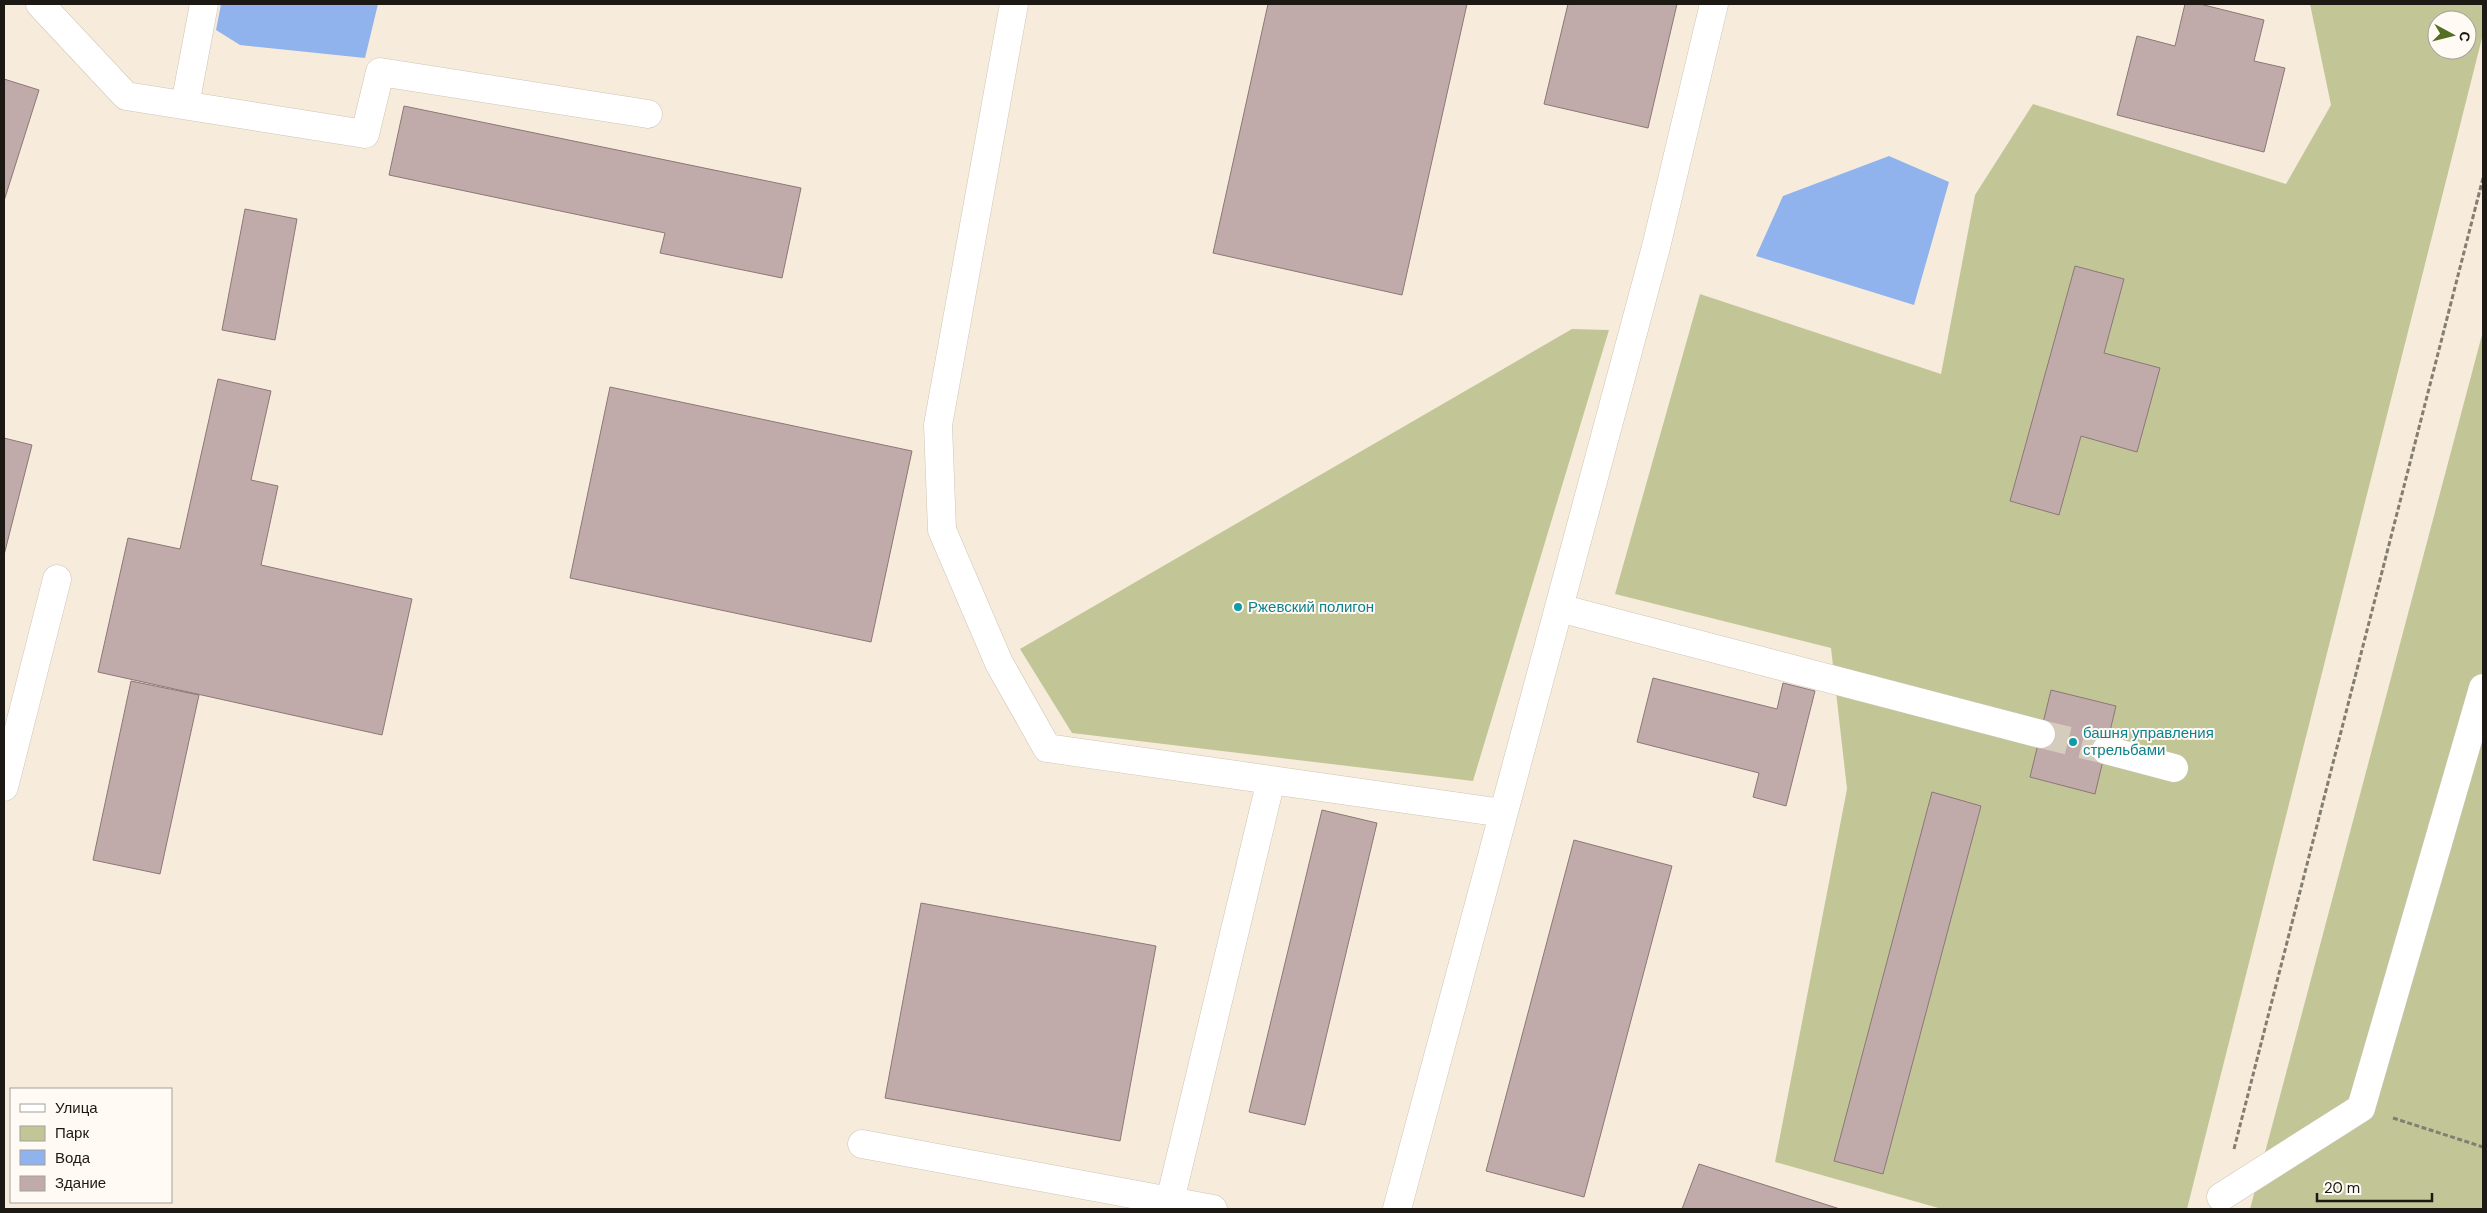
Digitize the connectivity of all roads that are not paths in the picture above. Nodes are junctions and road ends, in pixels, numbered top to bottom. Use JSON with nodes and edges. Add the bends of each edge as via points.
{"nodes":[{"id":1,"x":40,"y":4,"type":"edge"},
{"id":2,"x":204,"y":4,"type":"edge"},
{"id":3,"x":1014,"y":4,"type":"edge"},
{"id":4,"x":1714,"y":4,"type":"edge"},
{"id":5,"x":185,"y":105,"type":"junction"},
{"id":6,"x":648,"y":114,"type":"dead end"},
{"id":7,"x":57,"y":579,"type":"dead end"},
{"id":8,"x":1559,"y":608,"type":"junction"},
{"id":9,"x":2483,"y":688,"type":"edge"},
{"id":10,"x":2041,"y":734,"type":"tunnel mouth"},
{"id":11,"x":2106,"y":750,"type":"tunnel mouth"},
{"id":12,"x":2174,"y":768,"type":"dead end"},
{"id":13,"x":1270,"y":780,"type":"junction"},
{"id":14,"x":4,"y":787,"type":"edge"},
{"id":15,"x":1503,"y":813,"type":"junction"},
{"id":16,"x":862,"y":1144,"type":"dead end"},
{"id":17,"x":2221,"y":1197,"type":"road end"},
{"id":18,"x":1170,"y":1201,"type":"junction"},
{"id":19,"x":1213,"y":1209,"type":"edge"},
{"id":20,"x":1397,"y":1209,"type":"edge"}],
"edges":[{"from":1,"to":5,"type":"lane","via":[[126,96]]},
{"from":2,"to":5,"type":"lane"},
{"from":3,"to":13,"type":"lane","via":[[938,425],[942,530],[999,663],[1047,748]]},
{"from":4,"to":8,"type":"lane","via":[[1656,247]]},
{"from":5,"to":6,"type":"lane","via":[[366,134],[380,72]]},
{"from":7,"to":14,"type":"lane"},
{"from":8,"to":10,"type":"lane"},
{"from":8,"to":15,"type":"lane"},
{"from":9,"to":17,"type":"lane","via":[[2361,1108]]},
{"from":11,"to":12,"type":"lane"},
{"from":13,"to":15,"type":"lane"},
{"from":13,"to":18,"type":"lane"},
{"from":15,"to":20,"type":"lane"},
{"from":16,"to":18,"type":"lane"},
{"from":18,"to":19,"type":"lane"}]}
